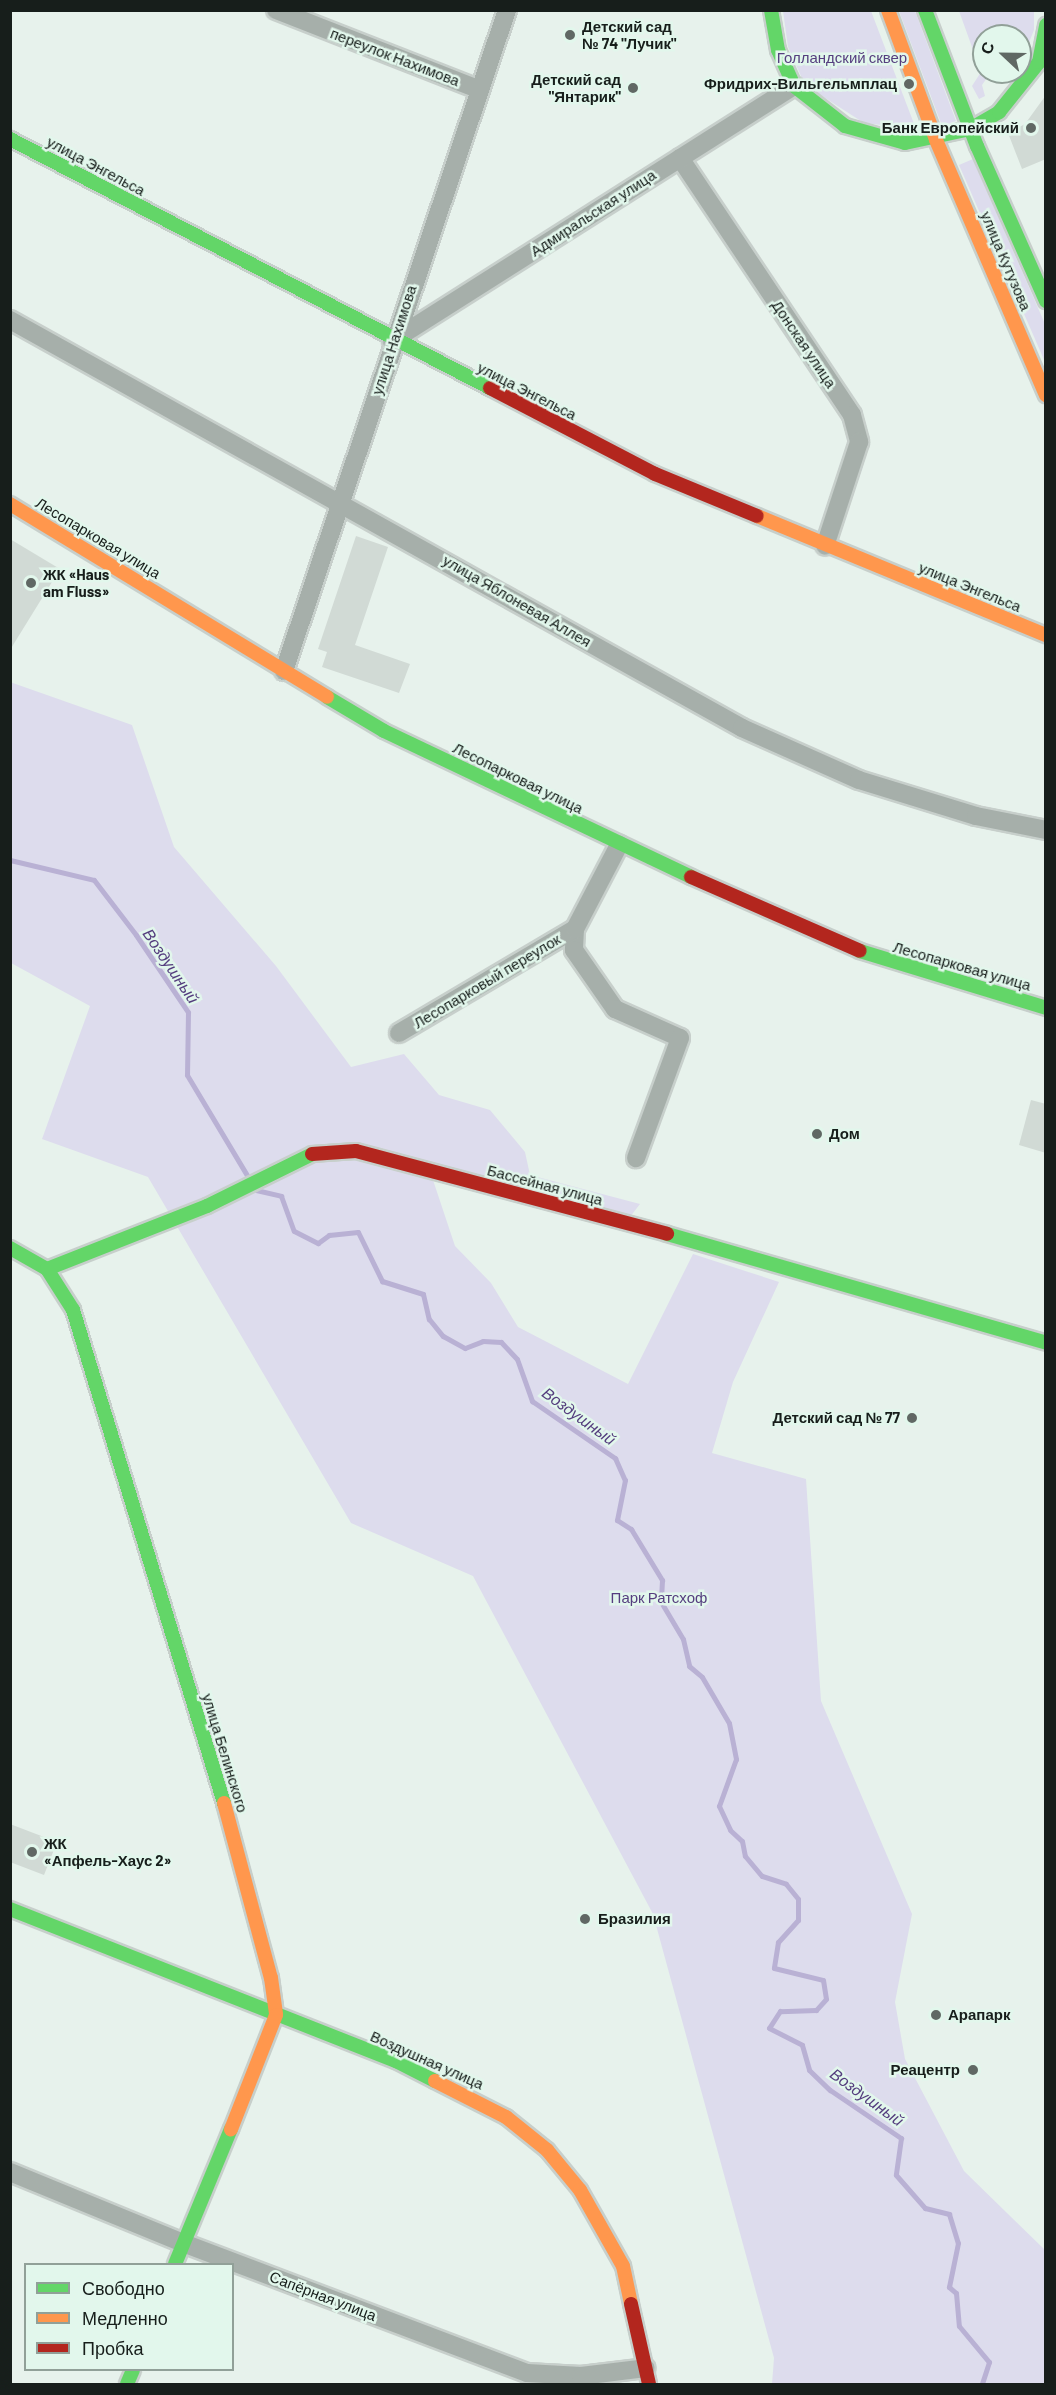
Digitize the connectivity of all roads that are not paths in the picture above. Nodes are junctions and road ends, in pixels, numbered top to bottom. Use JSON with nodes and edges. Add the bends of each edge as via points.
{"nodes":[{"id":1,"x":276,"y":10,"type":"edge"},
{"id":2,"x":507,"y":10,"type":"edge"},
{"id":3,"x":771,"y":10,"type":"edge"},
{"id":4,"x":888,"y":10,"type":"edge"},
{"id":5,"x":925,"y":10,"type":"edge"},
{"id":6,"x":1046,"y":25,"type":"edge"},
{"id":7,"x":1042,"y":63,"type":"edge"},
{"id":8,"x":794,"y":86,"type":"junction"},
{"id":9,"x":480,"y":90,"type":"junction"},
{"id":10,"x":970,"y":129,"type":"junction"},
{"id":11,"x":10,"y":139,"type":"edge"},
{"id":12,"x":936,"y":140,"type":"junction"},
{"id":13,"x":680,"y":158,"type":"junction"},
{"id":14,"x":1046,"y":301,"type":"edge"},
{"id":15,"x":10,"y":320,"type":"edge"},
{"id":16,"x":392,"y":341,"type":"junction"},
{"id":17,"x":1046,"y":395,"type":"edge"},
{"id":18,"x":343,"y":502,"type":"junction"},
{"id":19,"x":10,"y":504,"type":"edge"},
{"id":20,"x":825,"y":546,"type":"junction"},
{"id":21,"x":1046,"y":635,"type":"edge"},
{"id":22,"x":284,"y":671,"type":"junction"},
{"id":23,"x":1046,"y":830,"type":"edge"},
{"id":24,"x":619,"y":845,"type":"junction"},
{"id":25,"x":575,"y":929,"type":"junction"},
{"id":26,"x":1046,"y":1008,"type":"edge"},
{"id":27,"x":399,"y":1033,"type":"dead end"},
{"id":28,"x":636,"y":1158,"type":"dead end"},
{"id":29,"x":10,"y":1248,"type":"edge"},
{"id":30,"x":47,"y":1269,"type":"junction"},
{"id":31,"x":1046,"y":1343,"type":"edge"},
{"id":32,"x":10,"y":1909,"type":"edge"},
{"id":33,"x":276,"y":2015,"type":"junction"},
{"id":34,"x":10,"y":2172,"type":"edge"},
{"id":35,"x":183,"y":2244,"type":"junction"},
{"id":36,"x":176,"y":2263,"type":"edge"},
{"id":37,"x":234,"y":2263,"type":"edge"},
{"id":38,"x":234,"y":2263,"type":"edge"},
{"id":39,"x":133,"y":2371,"type":"edge"},
{"id":40,"x":647,"y":2376,"type":"edge"},
{"id":41,"x":127,"y":2385,"type":"edge"}],
"edges":[{"from":1,"to":9,"type":"street","name":"переулок Нахимова"},
{"from":2,"to":9,"type":"street","name":"улица Нахимова"},
{"from":3,"to":8,"type":"street","via":[[778,50]]},
{"from":4,"to":12,"type":"street","name":"улица Кутузова"},
{"from":5,"to":10,"type":"street","name":"улица Кутузова"},
{"from":6,"to":7,"type":"street"},
{"from":7,"to":10,"type":"street","via":[[999,112]]},
{"from":8,"to":12,"type":"street","via":[[818,109],[855,129],[884,140]]},
{"from":8,"to":13,"type":"street","name":"Адмиральская улица"},
{"from":9,"to":16,"type":"street","name":"улица Нахимова"},
{"from":10,"to":12,"type":"street"},
{"from":10,"to":14,"type":"street","name":"улица Кутузова"},
{"from":11,"to":16,"type":"street","name":"улица Энгельса"},
{"from":12,"to":17,"type":"street","name":"улица Кутузова"},
{"from":13,"to":16,"type":"street","name":"Адмиральская улица"},
{"from":13,"to":20,"type":"street","name":"Донская улица","via":[[852,415],[859,441]]},
{"from":15,"to":18,"type":"street","name":"улица Яблоневая Аллея"},
{"from":16,"to":18,"type":"street","name":"улица Нахимова"},
{"from":16,"to":20,"type":"street","name":"улица Энгельса","via":[[655,474]]},
{"from":18,"to":22,"type":"street","name":"улица Нахимова"},
{"from":18,"to":23,"type":"street","name":"улица Яблоневая Аллея","via":[[742,728],[859,780],[976,816]]},
{"from":19,"to":22,"type":"street","name":"Лесопарковая улица"},
{"from":20,"to":21,"type":"street","name":"улица Энгельса"},
{"from":22,"to":24,"type":"street","name":"Лесопарковая улица","via":[[384,731]]},
{"from":24,"to":25,"type":"street","name":"Лесопарковый переулок"},
{"from":24,"to":26,"type":"street","name":"Лесопарковая улица","via":[[878,959]]},
{"from":25,"to":27,"type":"street","name":"Лесопарковый переулок"},
{"from":25,"to":28,"type":"street","name":"Лесопарковый переулок","via":[[574,950],[615,1009],[680,1038]]},
{"from":29,"to":30,"type":"street","name":"улица Белинского","via":[[34,1257]]},
{"from":30,"to":31,"type":"street","name":"Бассейная улица","via":[[207,1206],[307,1154],[356,1151],[857,1285]]},
{"from":30,"to":33,"type":"street","name":"улица Белинского","via":[[74,1310],[84,1341],[224,1804],[271,1978]]},
{"from":32,"to":33,"type":"street","name":"Воздушная улица"},
{"from":33,"to":35,"type":"street","name":"улица Белинского"},
{"from":33,"to":40,"type":"street","name":"Воздушная улица","via":[[455,2088],[506,2117],[547,2150],[580,2190],[623,2266]]},
{"from":34,"to":35,"type":"street","name":"Сапёрная улица"},
{"from":35,"to":36,"type":"street","name":"улица Белинского"},
{"from":35,"to":38,"type":"street","name":"Сапёрная улица"},
{"from":37,"to":40,"type":"street","name":"Сапёрная улица","via":[[527,2373]]},
{"from":39,"to":41,"type":"street"}]}
